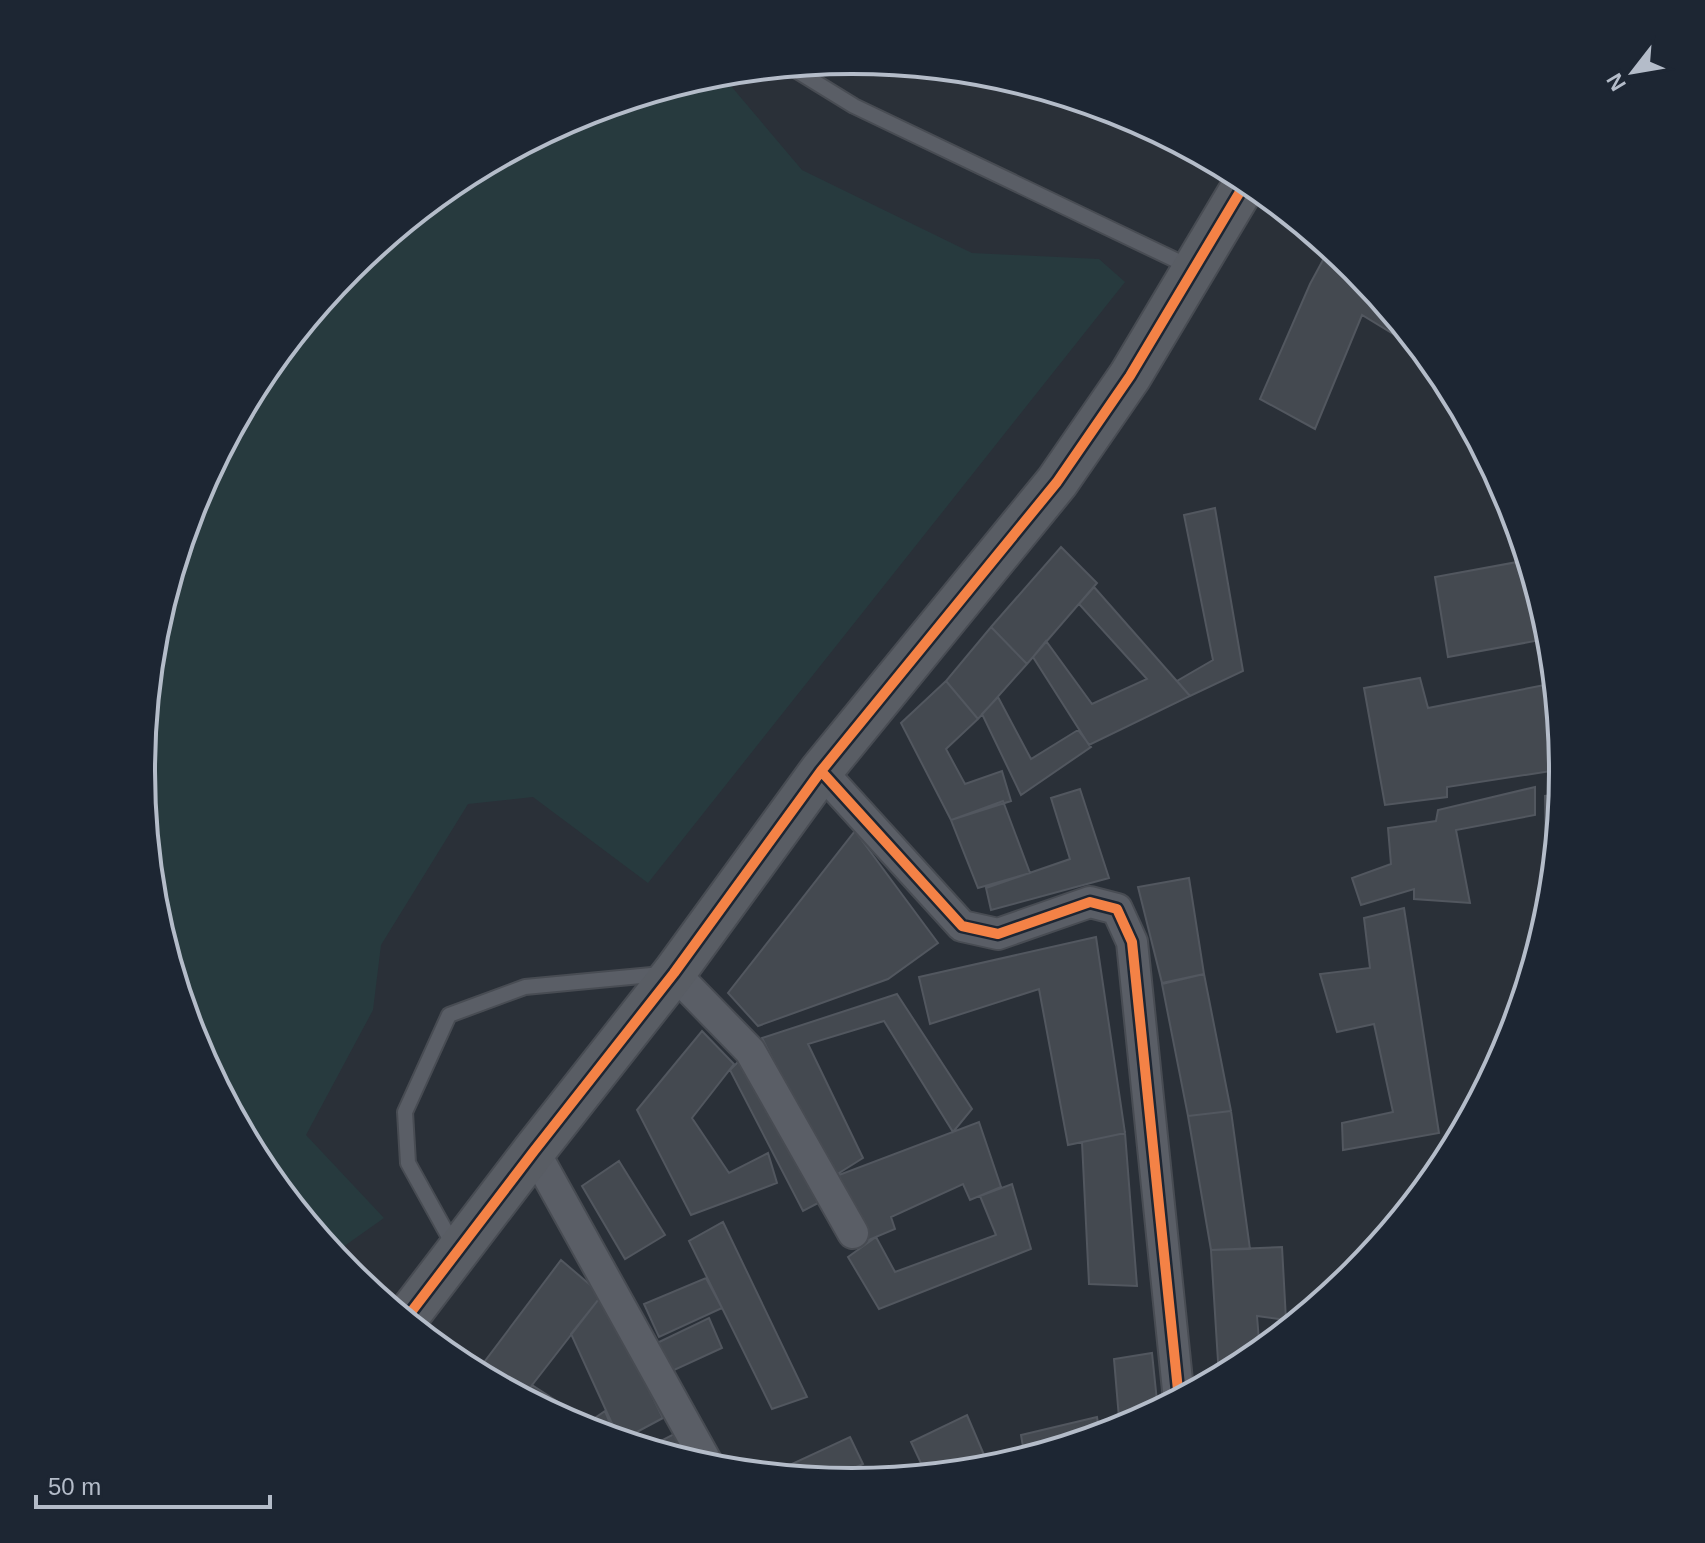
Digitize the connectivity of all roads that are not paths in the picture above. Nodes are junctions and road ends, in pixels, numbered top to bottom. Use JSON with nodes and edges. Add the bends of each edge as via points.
{"nodes":[{"id":1,"x":804,"y":75,"type":"edge"},
{"id":2,"x":1240,"y":192,"type":"edge"},
{"id":3,"x":1194,"y":268,"type":"junction"},
{"id":4,"x":821,"y":771,"type":"junction"},
{"id":5,"x":674,"y":973,"type":"junction"},
{"id":6,"x":534,"y":1151,"type":"junction"},
{"id":7,"x":853,"y":1233,"type":"dead end"},
{"id":8,"x":458,"y":1253,"type":"junction"},
{"id":9,"x":412,"y":1312,"type":"edge"},
{"id":10,"x":1178,"y":1388,"type":"edge"},
{"id":11,"x":701,"y":1452,"type":"edge"}],
"edges":[{"from":1,"to":3,"type":"lane","via":[[854,106]]},
{"from":2,"to":3,"type":"street"},
{"from":3,"to":4,"type":"street","via":[[1130,376],[1057,482]]},
{"from":4,"to":5,"type":"street"},
{"from":4,"to":10,"type":"street","via":[[962,926],[998,934],[1090,902],[1117,909],[1132,942]]},
{"from":5,"to":6,"type":"street"},
{"from":5,"to":7,"type":"street","via":[[750,1051]]},
{"from":5,"to":8,"type":"lane","via":[[525,987],[449,1015],[405,1112],[408,1163]]},
{"from":6,"to":8,"type":"street"},
{"from":6,"to":11,"type":"street"},
{"from":8,"to":9,"type":"street"}]}
